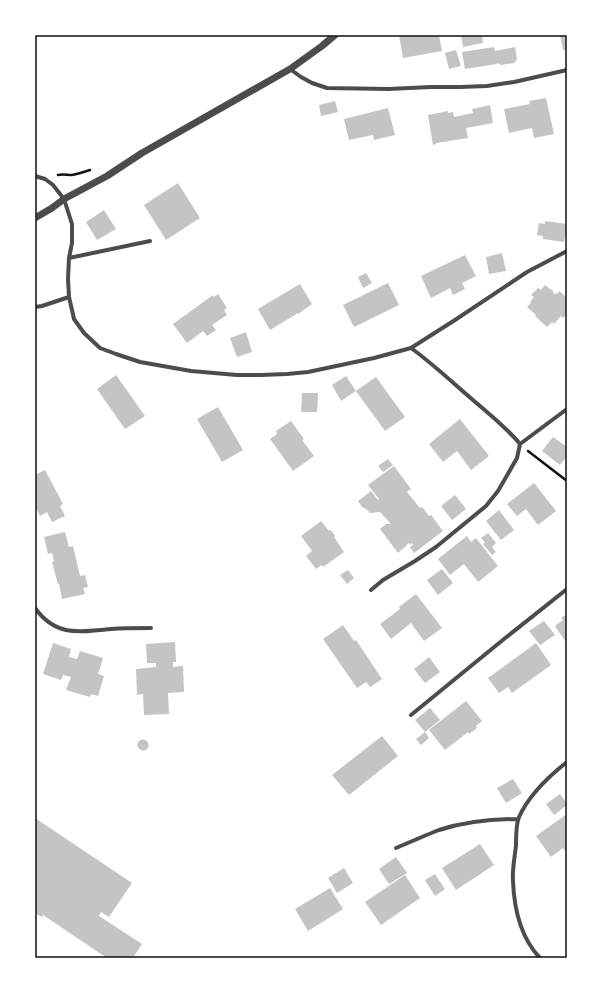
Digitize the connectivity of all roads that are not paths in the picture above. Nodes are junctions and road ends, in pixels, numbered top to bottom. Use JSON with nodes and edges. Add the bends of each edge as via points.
{"nodes":[{"id":1,"x":335,"y":35,"type":"edge"},
{"id":2,"x":290,"y":68,"type":"junction"},
{"id":3,"x":567,"y":70,"type":"edge"},
{"id":4,"x":35,"y":176,"type":"edge"},
{"id":5,"x":64,"y":199,"type":"junction"},
{"id":6,"x":35,"y":218,"type":"edge"},
{"id":7,"x":150,"y":241,"type":"dead end"},
{"id":8,"x":567,"y":251,"type":"edge"},
{"id":9,"x":69,"y":258,"type":"junction"},
{"id":10,"x":69,"y":297,"type":"junction"},
{"id":11,"x":35,"y":307,"type":"edge"},
{"id":12,"x":411,"y":348,"type":"junction"},
{"id":13,"x":567,"y":409,"type":"edge"},
{"id":14,"x":520,"y":444,"type":"junction"},
{"id":15,"x":567,"y":589,"type":"edge"},
{"id":16,"x":371,"y":590,"type":"dead end"},
{"id":17,"x":35,"y":608,"type":"edge"},
{"id":18,"x":151,"y":628,"type":"dead end"},
{"id":19,"x":411,"y":715,"type":"dead end"},
{"id":20,"x":567,"y":762,"type":"edge"},
{"id":21,"x":518,"y":819,"type":"junction"},
{"id":22,"x":396,"y":848,"type":"dead end"},
{"id":23,"x":540,"y":958,"type":"edge"}],
"edges":[{"from":1,"to":2,"type":"street"},
{"from":2,"to":3,"type":"street","via":[[301,78],[327,88],[388,89],[487,86]]},
{"from":2,"to":5,"type":"street"},
{"from":4,"to":5,"type":"street","via":[[53,185]]},
{"from":5,"to":6,"type":"street"},
{"from":5,"to":9,"type":"street","via":[[72,224]]},
{"from":7,"to":9,"type":"street"},
{"from":8,"to":12,"type":"street","via":[[527,272]]},
{"from":9,"to":10,"type":"street"},
{"from":10,"to":11,"type":"street"},
{"from":10,"to":12,"type":"street","via":[[74,319],[100,348],[140,362],[191,371],[238,375],[308,372]]},
{"from":12,"to":14,"type":"street"},
{"from":13,"to":14,"type":"street"},
{"from":14,"to":16,"type":"street","via":[[517,458],[486,506],[436,547]]},
{"from":15,"to":19,"type":"street"},
{"from":17,"to":18,"type":"street","via":[[51,624],[71,631]]},
{"from":20,"to":21,"type":"street","via":[[538,790]]},
{"from":21,"to":22,"type":"street","via":[[458,825]]},
{"from":21,"to":23,"type":"street","via":[[513,880],[515,901],[527,940]]}]}
